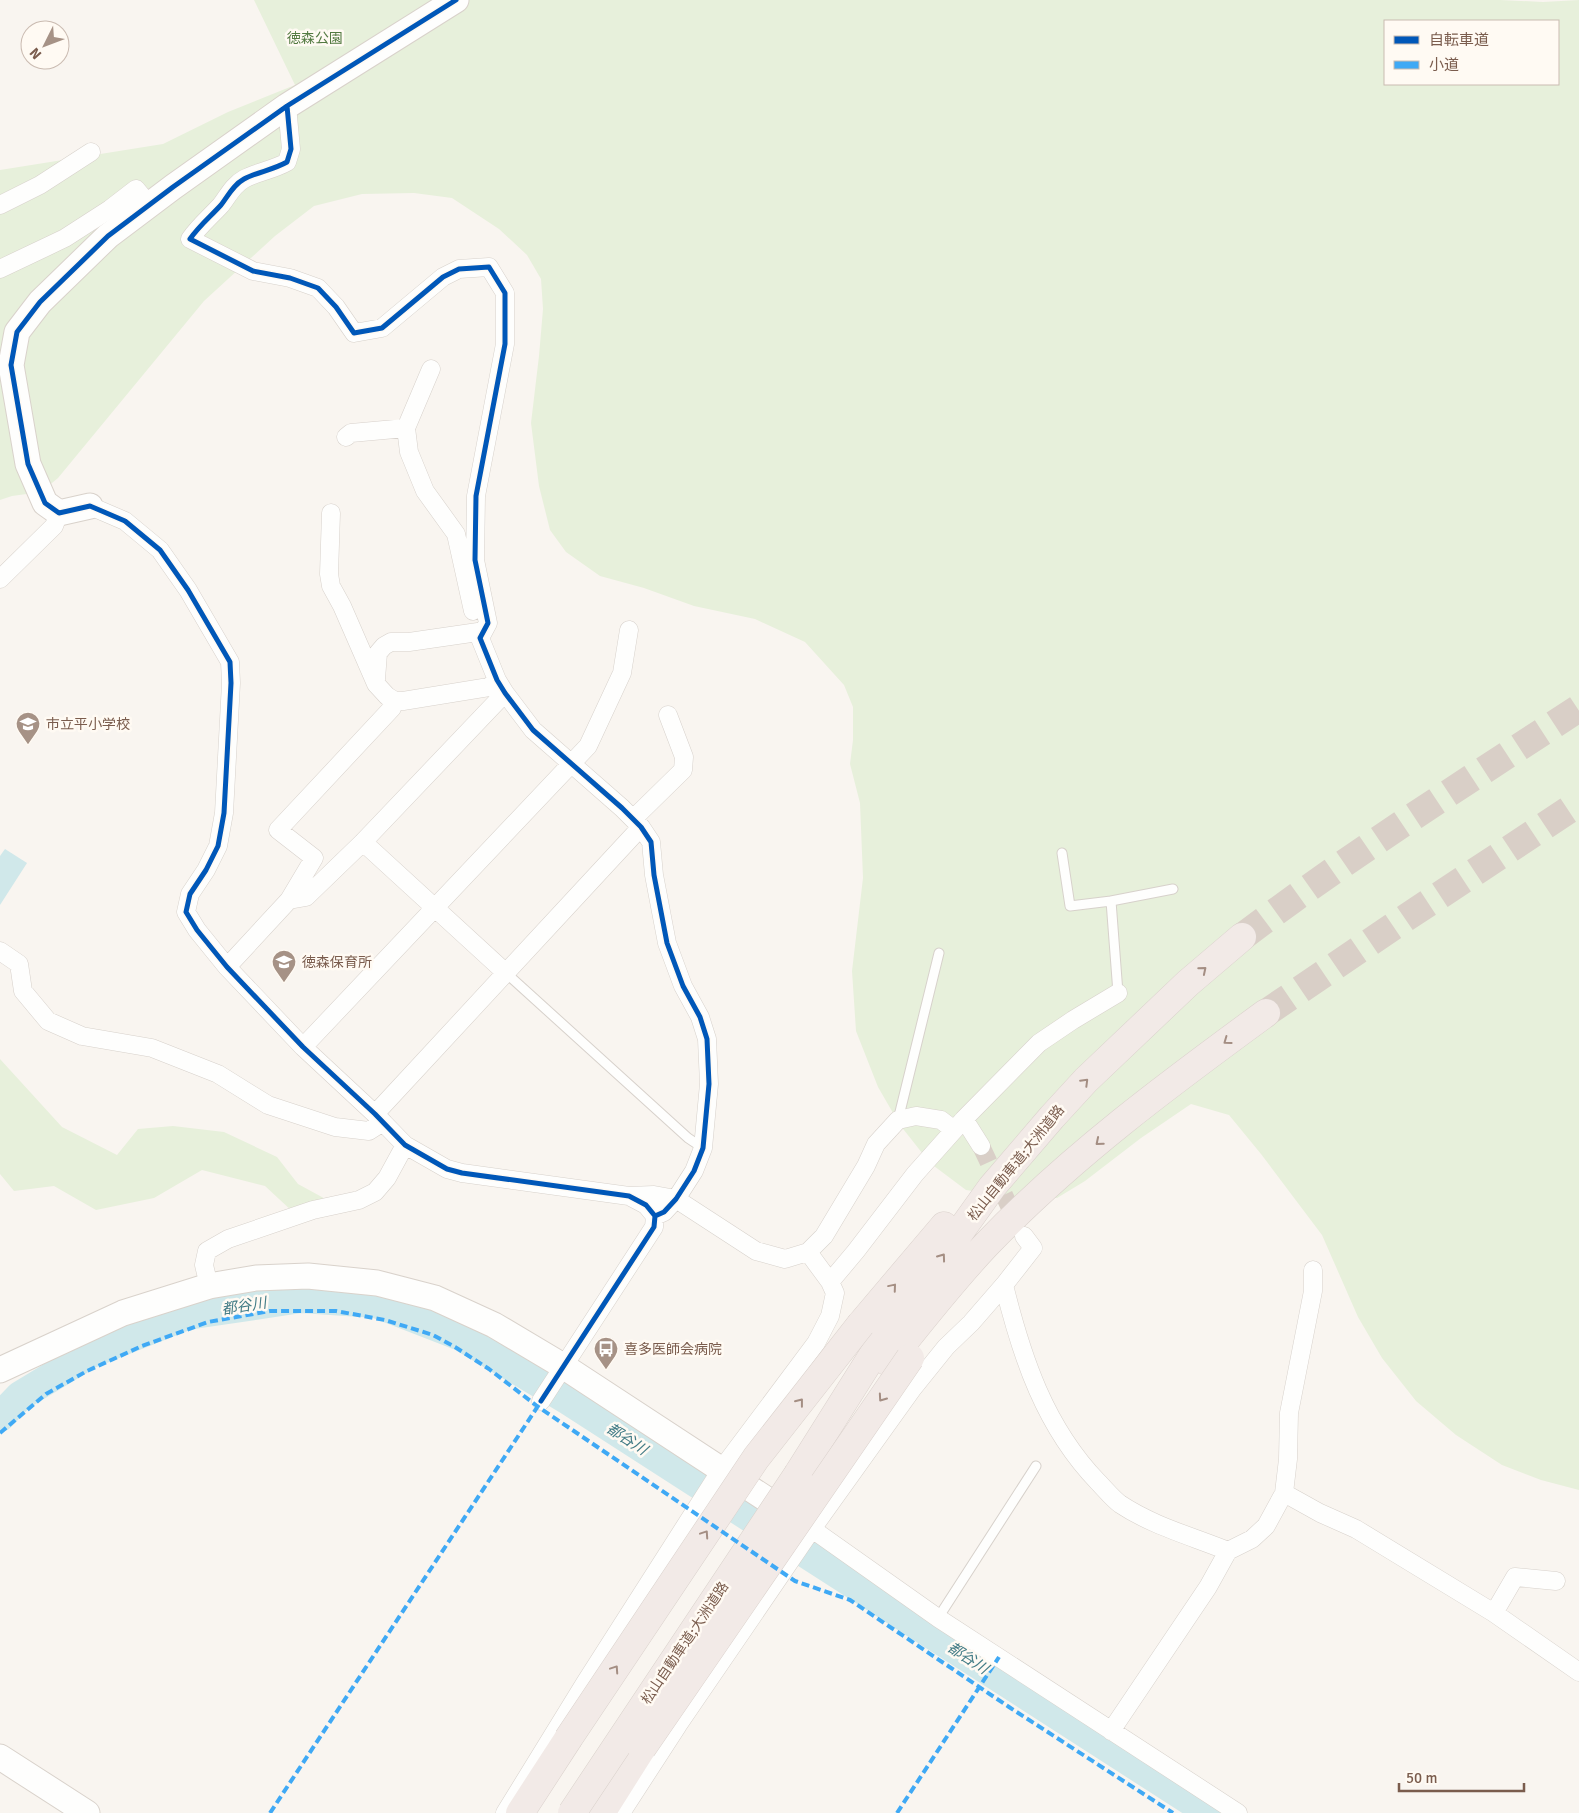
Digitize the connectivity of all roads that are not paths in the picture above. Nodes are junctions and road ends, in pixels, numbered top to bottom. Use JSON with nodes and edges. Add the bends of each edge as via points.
{"nodes":[{"id":1,"x":456,"y":0,"type":"edge"},
{"id":2,"x":287,"y":106,"type":"junction"},
{"id":3,"x":91,"y":152,"type":"dead end"},
{"id":4,"x":0,"y":205,"type":"edge"},
{"id":5,"x":149,"y":205,"type":"junction"},
{"id":6,"x":0,"y":269,"type":"edge"},
{"id":7,"x":431,"y":369,"type":"dead end"},
{"id":8,"x":406,"y":428,"type":"junction"},
{"id":9,"x":346,"y":437,"type":"dead end"},
{"id":10,"x":90,"y":506,"type":"joint"},
{"id":11,"x":58,"y":513,"type":"junction"},
{"id":12,"x":331,"y":513,"type":"dead end"},
{"id":13,"x":0,"y":579,"type":"edge"},
{"id":14,"x":629,"y":630,"type":"dead end"},
{"id":15,"x":481,"y":631,"type":"junction"},
{"id":16,"x":376,"y":684,"type":"junction"},
{"id":17,"x":501,"y":687,"type":"junction"},
{"id":18,"x":394,"y":701,"type":"junction"},
{"id":19,"x":668,"y":715,"type":"dead end"},
{"id":20,"x":570,"y":764,"type":"junction"},
{"id":21,"x":637,"y":823,"type":"junction"},
{"id":22,"x":363,"y":842,"type":"junction"},
{"id":23,"x":1062,"y":853,"type":"dead end"},
{"id":24,"x":1173,"y":889,"type":"dead end"},
{"id":25,"x":288,"y":900,"type":"junction"},
{"id":26,"x":1111,"y":901,"type":"junction"},
{"id":27,"x":434,"y":907,"type":"junction"},
{"id":28,"x":1242,"y":937,"type":"tunnel mouth"},
{"id":29,"x":0,"y":951,"type":"edge"},
{"id":30,"x":939,"y":953,"type":"dead end"},
{"id":31,"x":227,"y":967,"type":"junction"},
{"id":32,"x":505,"y":972,"type":"junction"},
{"id":33,"x":1118,"y":994,"type":"joint"},
{"id":34,"x":1266,"y":1013,"type":"tunnel mouth"},
{"id":35,"x":303,"y":1046,"type":"junction"},
{"id":36,"x":379,"y":1118,"type":"junction"},
{"id":37,"x":898,"y":1120,"type":"junction"},
{"id":38,"x":959,"y":1125,"type":"junction"},
{"id":39,"x":405,"y":1145,"type":"junction"},
{"id":40,"x":981,"y":1146,"type":"tunnel mouth"},
{"id":41,"x":703,"y":1148,"type":"junction"},
{"id":42,"x":629,"y":1196,"type":"junction"},
{"id":43,"x":676,"y":1199,"type":"junction"},
{"id":44,"x":655,"y":1216,"type":"junction"},
{"id":45,"x":1024,"y":1236,"type":"tunnel mouth"},
{"id":46,"x":808,"y":1252,"type":"junction"},
{"id":47,"x":1313,"y":1270,"type":"dead end"},
{"id":48,"x":830,"y":1282,"type":"junction"},
{"id":49,"x":1004,"y":1285,"type":"junction"},
{"id":50,"x":209,"y":1286,"type":"junction"},
{"id":51,"x":888,"y":1343,"type":"junction"},
{"id":52,"x":0,"y":1370,"type":"edge"},
{"id":53,"x":560,"y":1371,"type":"junction"},
{"id":54,"x":541,"y":1401,"type":"dead end"},
{"id":55,"x":1036,"y":1466,"type":"dead end"},
{"id":56,"x":721,"y":1470,"type":"junction"},
{"id":57,"x":1284,"y":1493,"type":"junction"},
{"id":58,"x":812,"y":1529,"type":"junction"},
{"id":59,"x":1228,"y":1551,"type":"junction"},
{"id":60,"x":1556,"y":1581,"type":"dead end"},
{"id":61,"x":1494,"y":1613,"type":"junction"},
{"id":62,"x":938,"y":1618,"type":"junction"},
{"id":63,"x":1579,"y":1672,"type":"edge"},
{"id":64,"x":1111,"y":1731,"type":"junction"},
{"id":65,"x":0,"y":1757,"type":"edge"},
{"id":66,"x":87,"y":1813,"type":"edge"},
{"id":67,"x":505,"y":1813,"type":"edge"},
{"id":68,"x":520,"y":1813,"type":"edge"},
{"id":69,"x":572,"y":1813,"type":"edge"},
{"id":70,"x":600,"y":1813,"type":"edge"},
{"id":71,"x":621,"y":1813,"type":"edge"},
{"id":72,"x":1238,"y":1813,"type":"edge"}],
"edges":[{"from":1,"to":2,"type":"street"},
{"from":2,"to":5,"type":"street"},
{"from":2,"to":15,"type":"street","via":[[291,149],[287,162],[243,179],[190,239],[253,271],[290,278],[318,288],[354,333],[382,328],[443,277],[459,269],[489,267],[505,293],[505,344],[476,496],[475,560],[488,623]]},
{"from":3,"to":4,"type":"street","via":[[40,185]]},
{"from":5,"to":6,"type":"street","via":[[136,189],[110,210],[65,238]]},
{"from":5,"to":11,"type":"street","via":[[108,236],[40,302],[17,332],[11,365],[28,464],[45,503]]},
{"from":7,"to":8,"type":"street"},
{"from":8,"to":9,"type":"street","via":[[351,433]]},
{"from":8,"to":15,"type":"street","via":[[409,452],[425,491],[456,534]]},
{"from":10,"to":11,"type":"street"},
{"from":10,"to":31,"type":"street","via":[[125,521],[160,550],[188,590],[230,662],[224,812],[218,846],[190,894],[186,912],[196,930]]},
{"from":11,"to":13,"type":"street","via":[[54,526]]},
{"from":12,"to":16,"type":"street","via":[[331,586]]},
{"from":14,"to":20,"type":"street","via":[[622,673],[588,746]]},
{"from":15,"to":16,"type":"street","via":[[391,642],[378,653]]},
{"from":15,"to":17,"type":"street","via":[[480,638]]},
{"from":16,"to":18,"type":"street"},
{"from":17,"to":18,"type":"street"},
{"from":17,"to":20,"type":"street","via":[[533,730]]},
{"from":17,"to":22,"type":"street"},
{"from":18,"to":25,"type":"street","via":[[392,708],[278,830],[314,858]]},
{"from":19,"to":21,"type":"street","via":[[684,757],[683,770]]},
{"from":20,"to":21,"type":"street"},
{"from":20,"to":27,"type":"street"},
{"from":21,"to":32,"type":"street"},
{"from":21,"to":41,"type":"street","via":[[651,842],[667,943],[708,1039],[710,1084]]},
{"from":22,"to":25,"type":"street","via":[[306,897]]},
{"from":22,"to":27,"type":"street"},
{"from":23,"to":26,"type":"lane","via":[[1070,906]]},
{"from":24,"to":26,"type":"lane"},
{"from":25,"to":31,"type":"street"},
{"from":26,"to":33,"type":"lane"},
{"from":27,"to":32,"type":"street"},
{"from":27,"to":35,"type":"street"},
{"from":51,"to":28,"type":"highway","name":"松山自動車道;大洲道路","one_way":true,"via":[[992,1168],[1052,1117],[1188,983]]},
{"from":29,"to":36,"type":"street","via":[[19,964],[23,991],[48,1021],[82,1036],[152,1048],[218,1074],[268,1105],[335,1127],[369,1131]]},
{"from":30,"to":37,"type":"lane"},
{"from":31,"to":35,"type":"street"},
{"from":32,"to":36,"type":"street"},
{"from":32,"to":41,"type":"lane"},
{"from":33,"to":38,"type":"street","via":[[1040,1043]]},
{"from":34,"to":51,"type":"highway","one_way":true,"via":[[1192,1066],[1044,1190],[971,1278]]},
{"from":35,"to":36,"type":"street"},
{"from":36,"to":39,"type":"street"},
{"from":37,"to":38,"type":"street","via":[[916,1116]]},
{"from":37,"to":46,"type":"street","via":[[876,1144],[824,1236]]},
{"from":38,"to":40,"type":"street"},
{"from":38,"to":48,"type":"street","via":[[915,1174]]},
{"from":39,"to":42,"type":"street","via":[[447,1169],[462,1173]]},
{"from":39,"to":50,"type":"street","via":[[375,1192],[359,1200],[313,1210],[228,1239],[207,1251],[204,1265]]},
{"from":41,"to":43,"type":"street","via":[[694,1171]]},
{"from":42,"to":43,"type":"street","via":[[654,1194]]},
{"from":42,"to":44,"type":"street","via":[[646,1205]]},
{"from":43,"to":44,"type":"street","via":[[664,1212]]},
{"from":43,"to":46,"type":"street","via":[[756,1252],[785,1259]]},
{"from":44,"to":53,"type":"street","via":[[654,1228]]},
{"from":45,"to":49,"type":"street","via":[[1033,1248]]},
{"from":46,"to":48,"type":"street"},
{"from":47,"to":57,"type":"street","via":[[1313,1291],[1289,1413]]},
{"from":48,"to":56,"type":"street","via":[[834,1293],[830,1316],[816,1343]]},
{"from":49,"to":58,"type":"street","via":[[913,1388]]},
{"from":49,"to":59,"type":"street","via":[[1023,1355],[1037,1390],[1057,1430],[1088,1471],[1118,1503],[1159,1526]]},
{"from":50,"to":52,"type":"street","via":[[123,1313]]},
{"from":50,"to":53,"type":"street","via":[[256,1278],[308,1276],[377,1283],[434,1298],[494,1325]]},
{"from":68,"to":51,"type":"highway","one_way":true,"bridge":true,"via":[[756,1458]]},
{"from":51,"to":69,"type":"highway","name":"松山自動車道;大洲道路","bridge":true},
{"from":51,"to":70,"type":"highway","one_way":true,"bridge":true},
{"from":53,"to":54,"type":"street"},
{"from":53,"to":56,"type":"street"},
{"from":55,"to":62,"type":"lane"},
{"from":56,"to":58,"type":"street"},
{"from":56,"to":67,"type":"street"},
{"from":57,"to":59,"type":"street","via":[[1266,1526],[1252,1539]]},
{"from":57,"to":61,"type":"street","via":[[1356,1529]]},
{"from":58,"to":62,"type":"street"},
{"from":58,"to":71,"type":"street"},
{"from":59,"to":64,"type":"street","via":[[1208,1587]]},
{"from":60,"to":61,"type":"street","via":[[1514,1577]]},
{"from":61,"to":63,"type":"street"},
{"from":62,"to":64,"type":"street"},
{"from":64,"to":72,"type":"street"},
{"from":65,"to":66,"type":"street"}]}
